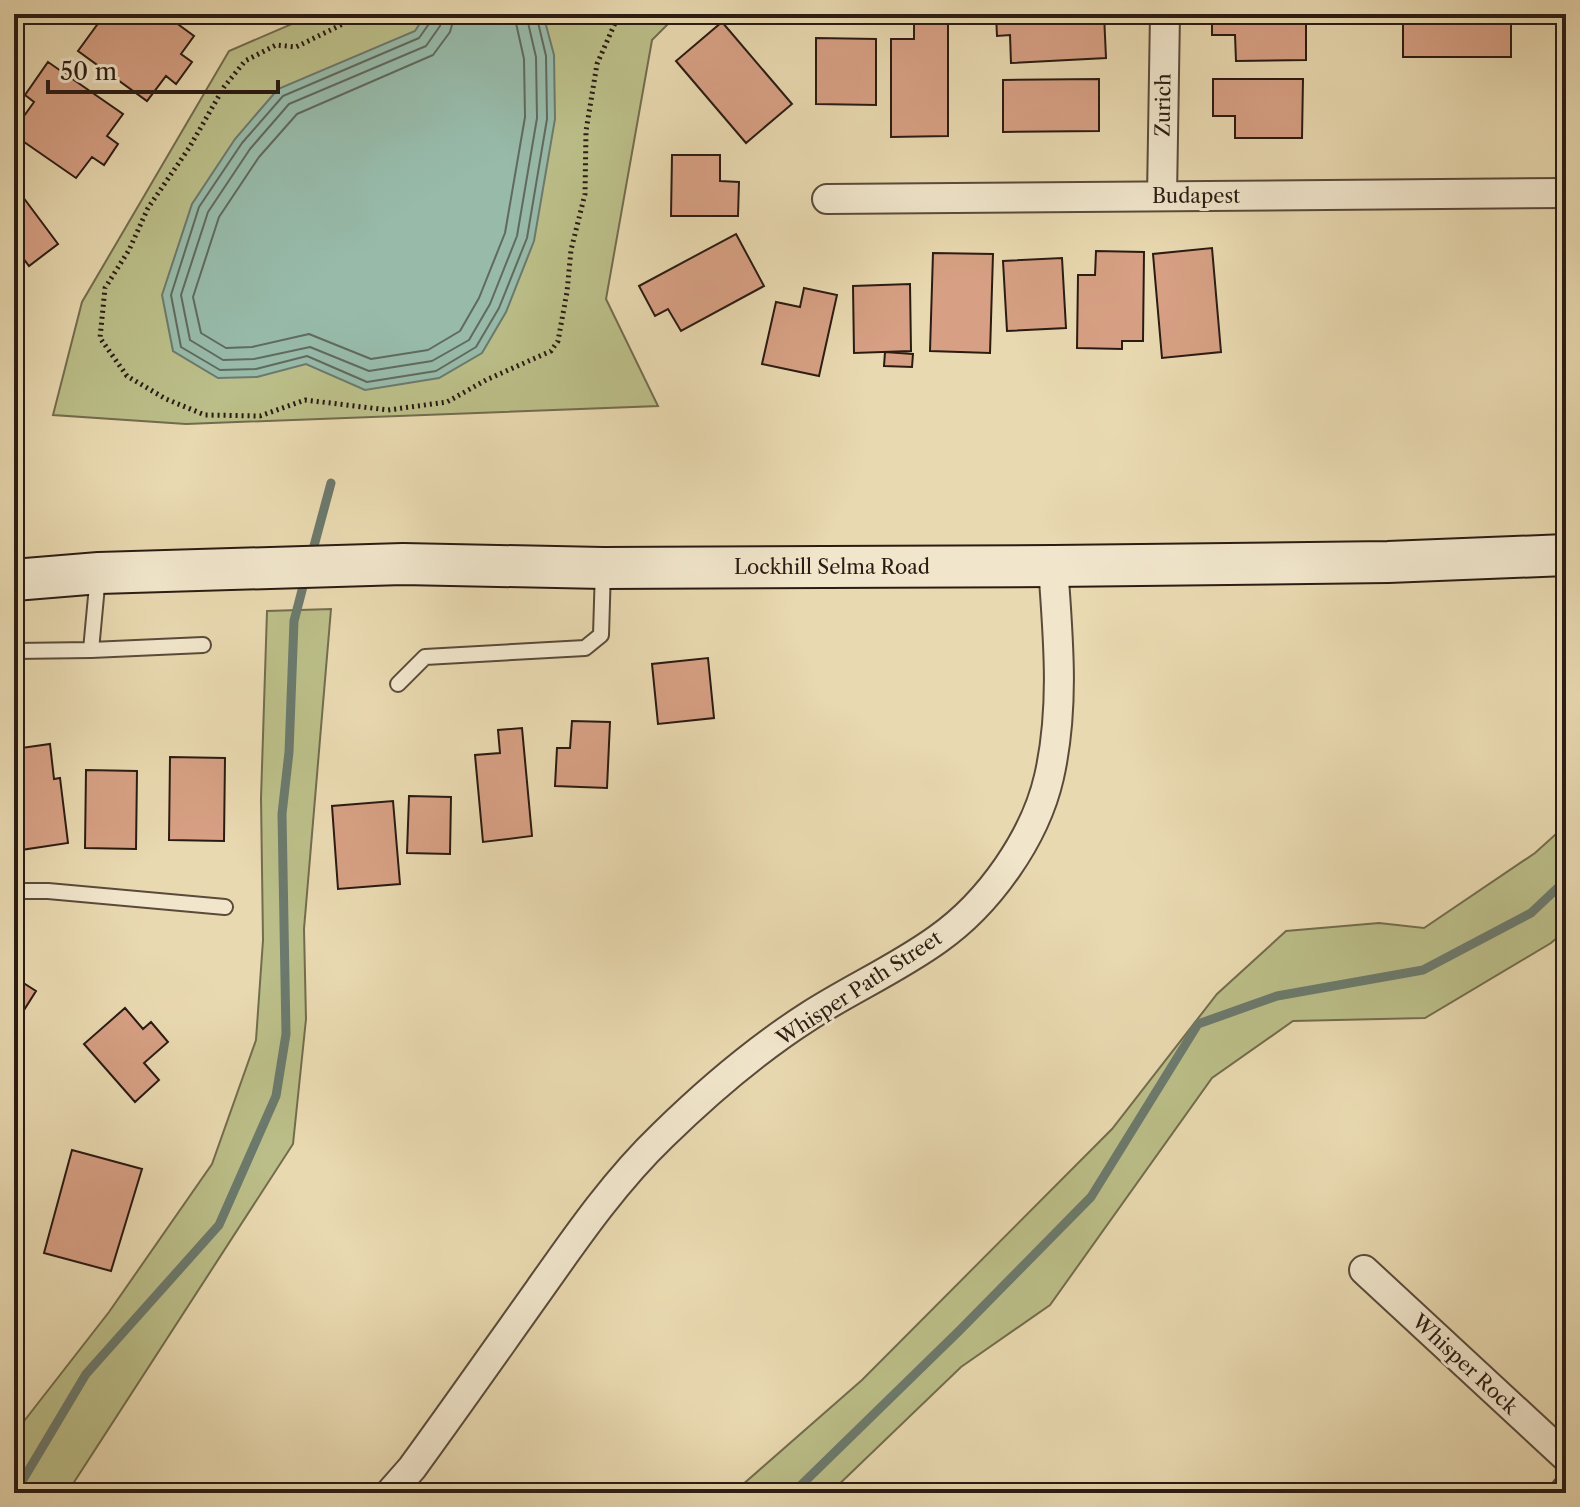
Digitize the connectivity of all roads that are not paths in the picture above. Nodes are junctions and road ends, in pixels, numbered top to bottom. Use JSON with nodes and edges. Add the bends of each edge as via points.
{"nodes":[{"id":1,"x":1165,"y":14,"type":"edge"},
{"id":2,"x":1566,"y":193,"type":"edge"},
{"id":3,"x":1162,"y":196,"type":"junction"},
{"id":4,"x":827,"y":199,"type":"dead end"},
{"id":5,"x":1566,"y":555,"type":"edge"},
{"id":6,"x":1053,"y":566,"type":"junction"},
{"id":7,"x":603,"y":568,"type":"junction"},
{"id":8,"x":14,"y":569,"type":"edge"},
{"id":9,"x":99,"y":573,"type":"junction"},
{"id":10,"x":14,"y":580,"type":"edge"},
{"id":11,"x":203,"y":645,"type":"dead end"},
{"id":12,"x":91,"y":650,"type":"junction"},
{"id":13,"x":14,"y":651,"type":"edge"},
{"id":14,"x":398,"y":684,"type":"dead end"},
{"id":15,"x":14,"y":891,"type":"edge"},
{"id":16,"x":225,"y":907,"type":"dead end"},
{"id":17,"x":1364,"y":1270,"type":"dead end"},
{"id":18,"x":1566,"y":1457,"type":"edge"},
{"id":19,"x":390,"y":1493,"type":"edge"}],
"edges":[{"from":1,"to":3,"type":"street","name":"Zurich"},
{"from":2,"to":3,"type":"street","name":"Budapest"},
{"from":3,"to":4,"type":"street","name":"Budapest"},
{"from":5,"to":6,"type":"main road","name":"Lockhill Selma Road"},
{"from":6,"to":7,"type":"main road","name":"Lockhill Selma Road"},
{"from":6,"to":19,"type":"street","name":"Whisper Path Street","via":[[1059,713],[1049,778],[1024,839],[1006,867],[938,939],[808,1017],[731,1073],[661,1136],[598,1207]]},
{"from":7,"to":9,"type":"main road","name":"Lockhill Selma Road","via":[[403,564]]},
{"from":7,"to":14,"type":"lane","via":[[601,635],[585,648],[425,657]]},
{"from":8,"to":9,"type":"main road","name":"Lockhill Selma Road"},
{"from":9,"to":10,"type":"main road","name":"Lockhill Selma Road"},
{"from":9,"to":12,"type":"lane"},
{"from":11,"to":12,"type":"lane"},
{"from":12,"to":13,"type":"lane"},
{"from":15,"to":16,"type":"lane"},
{"from":17,"to":18,"type":"street","name":"Whisper Rock"}]}
